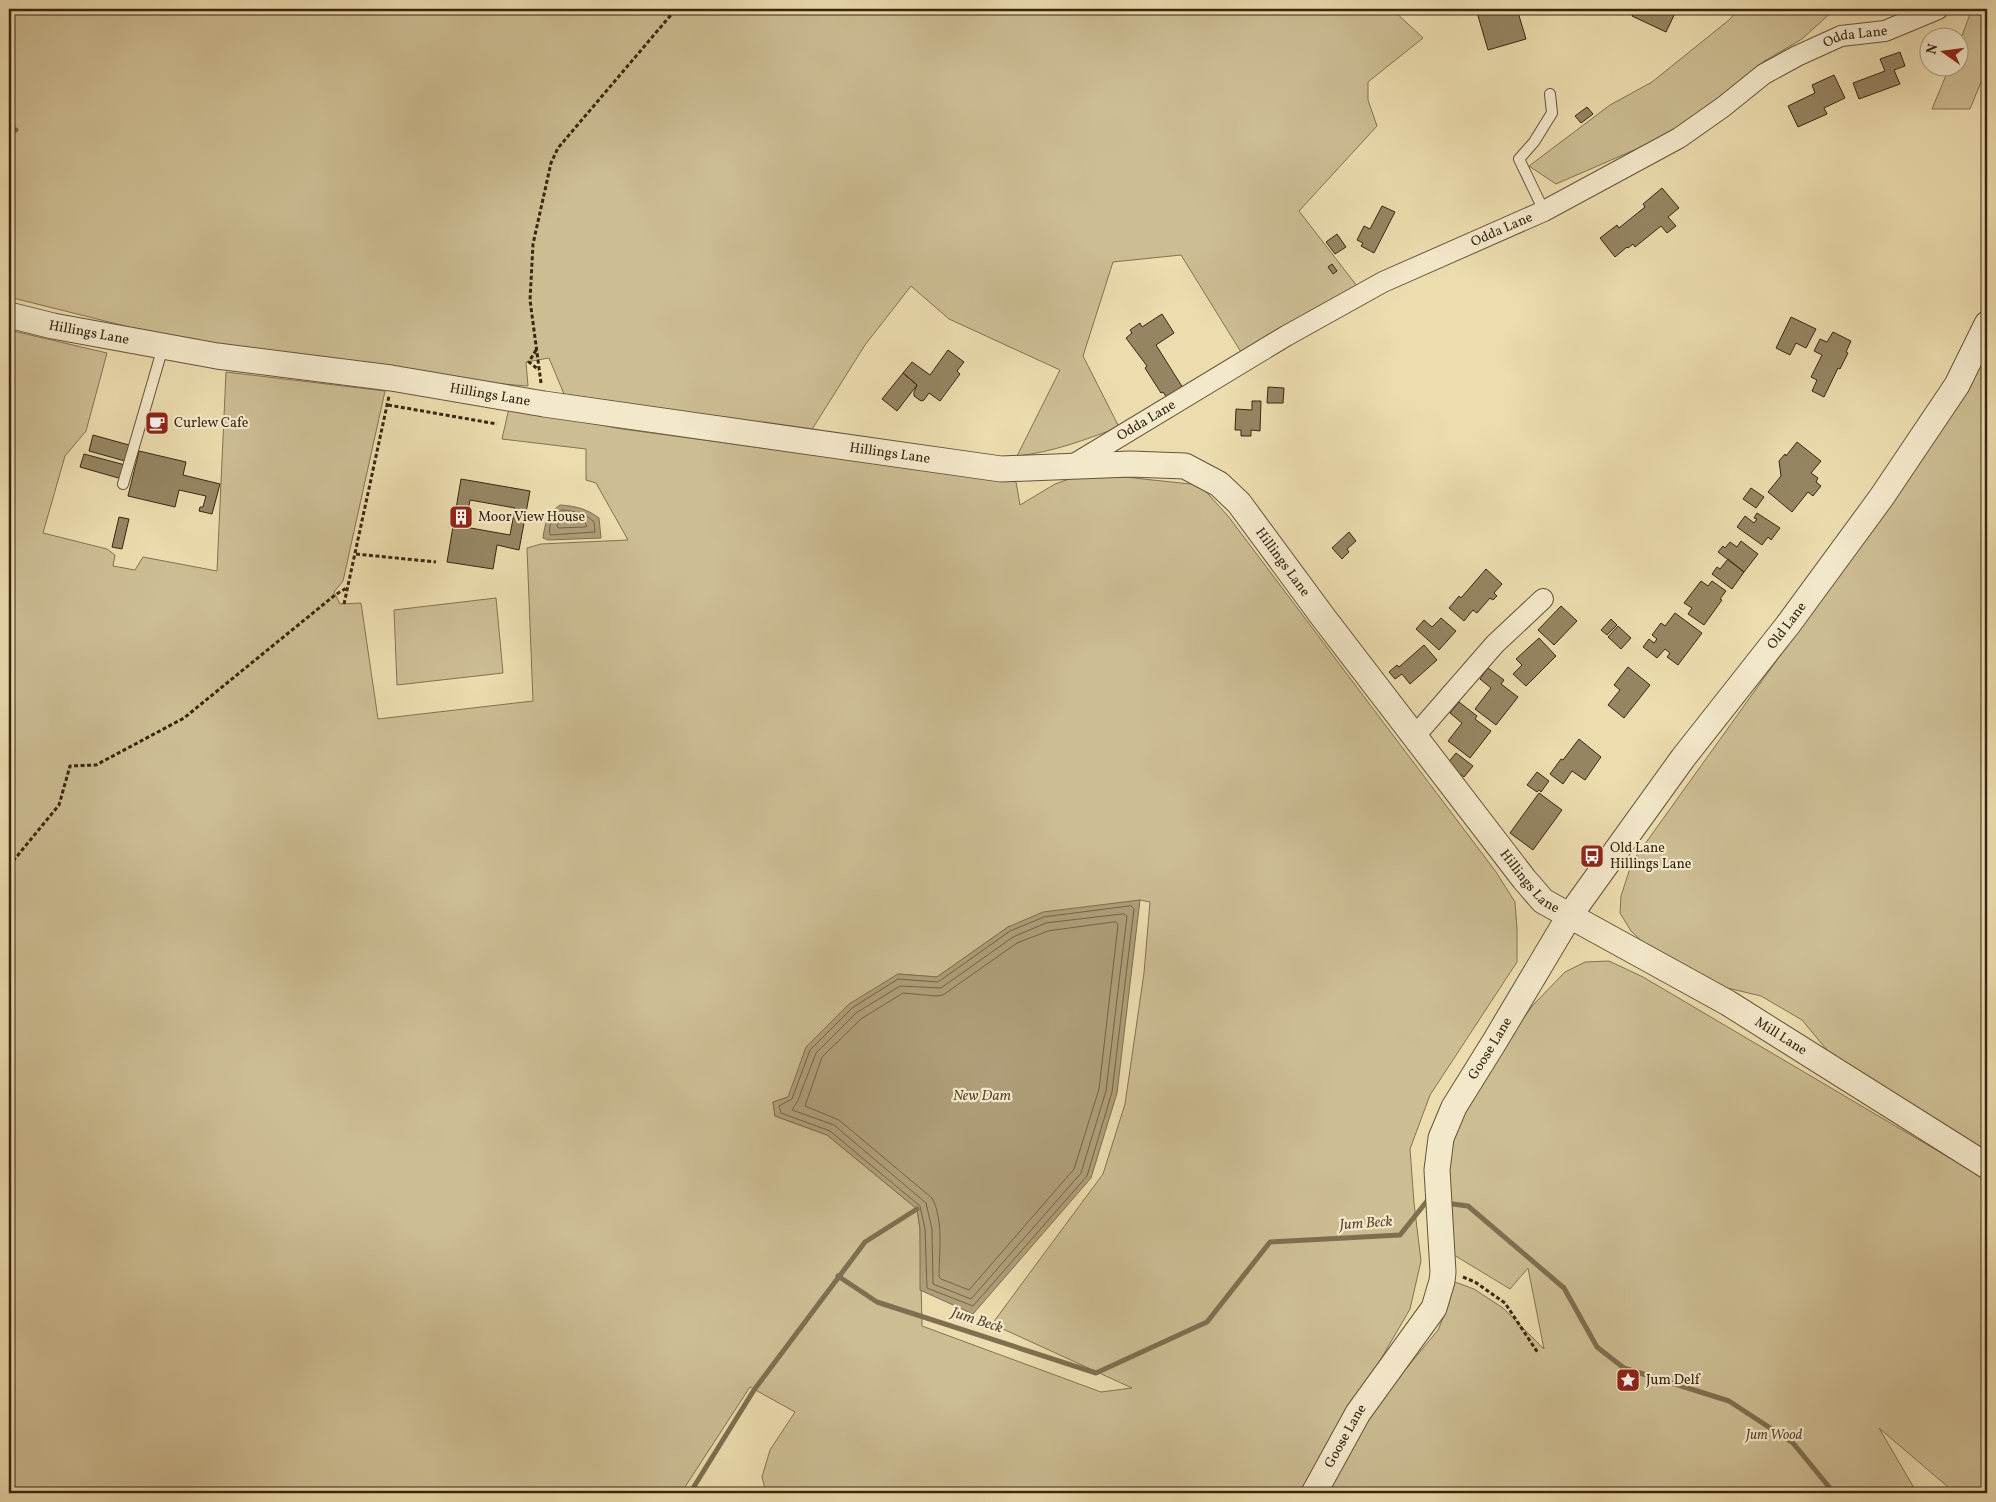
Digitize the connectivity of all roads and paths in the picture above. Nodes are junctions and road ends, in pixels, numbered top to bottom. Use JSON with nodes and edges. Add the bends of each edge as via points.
{"nodes":[{"id":1,"x":676,"y":9,"type":"edge"},
{"id":2,"x":1938,"y":9,"type":"edge"},
{"id":3,"x":1550,"y":94,"type":"dead end"},
{"id":4,"x":1544,"y":211,"type":"junction"},
{"id":5,"x":9,"y":315,"type":"edge"},
{"id":6,"x":1987,"y":324,"type":"edge"},
{"id":7,"x":164,"y":346,"type":"junction"},
{"id":8,"x":536,"y":350,"type":"junction"},
{"id":9,"x":539,"y":370,"type":"junction"},
{"id":10,"x":544,"y":404,"type":"junction"},
{"id":11,"x":498,"y":424,"type":"dead end"},
{"id":12,"x":1069,"y":467,"type":"junction"},
{"id":13,"x":123,"y":484,"type":"dead end"},
{"id":14,"x":356,"y":554,"type":"junction"},
{"id":15,"x":436,"y":562,"type":"dead end"},
{"id":16,"x":348,"y":587,"type":"junction"},
{"id":17,"x":1542,"y":599,"type":"dead end"},
{"id":18,"x":344,"y":604,"type":"dead end"},
{"id":19,"x":1414,"y":737,"type":"junction"},
{"id":20,"x":9,"y":866,"type":"edge"},
{"id":21,"x":1570,"y":915,"type":"junction"},
{"id":22,"x":1987,"y":1166,"type":"edge"},
{"id":23,"x":1443,"y":1272,"type":"junction"},
{"id":24,"x":1538,"y":1353,"type":"dead end"},
{"id":25,"x":1314,"y":1493,"type":"edge"}],
"edges":[{"from":1,"to":8,"type":"path","via":[[558,148],[551,163],[533,244],[530,300]]},
{"from":2,"to":4,"type":"street","name":"Odda Lane","via":[[1885,31],[1842,36],[1797,56],[1764,74],[1679,138]]},
{"from":3,"to":4,"type":"lane","via":[[1552,113],[1534,142],[1518,159]]},
{"from":4,"to":12,"type":"street","name":"Odda Lane","via":[[1383,282],[1286,336]]},
{"from":5,"to":7,"type":"street","name":"Hillings Lane"},
{"from":6,"to":21,"type":"street","name":"Old Lane","via":[[1957,385],[1880,498],[1788,626],[1683,758]]},
{"from":7,"to":10,"type":"street","name":"Hillings Lane","via":[[217,356],[391,378]]},
{"from":7,"to":13,"type":"lane"},
{"from":8,"to":9,"type":"path"},
{"from":8,"to":9,"type":"path","via":[[529,362]]},
{"from":9,"to":10,"type":"path"},
{"from":10,"to":12,"type":"street","name":"Hillings Lane","via":[[1001,469]]},
{"from":11,"to":14,"type":"path","via":[[388,405]]},
{"from":12,"to":19,"type":"street","name":"Hillings Lane","via":[[1185,466],[1219,484],[1239,503]]},
{"from":14,"to":15,"type":"path"},
{"from":14,"to":16,"type":"path"},
{"from":16,"to":18,"type":"path"},
{"from":16,"to":20,"type":"path","via":[[184,718],[96,765],[70,766],[59,805]]},
{"from":17,"to":19,"type":"street","via":[[1495,644]]},
{"from":19,"to":21,"type":"street","name":"Hillings Lane","via":[[1524,880],[1543,901]]},
{"from":21,"to":22,"type":"street","name":"Mill Lane","via":[[1728,1003]]},
{"from":21,"to":23,"type":"street","name":"Goose Lane","via":[[1454,1107],[1441,1138],[1437,1192]]},
{"from":23,"to":24,"type":"path","via":[[1475,1282],[1505,1303]]},
{"from":23,"to":25,"type":"street","name":"Goose Lane","via":[[1434,1308],[1358,1413]]}]}
